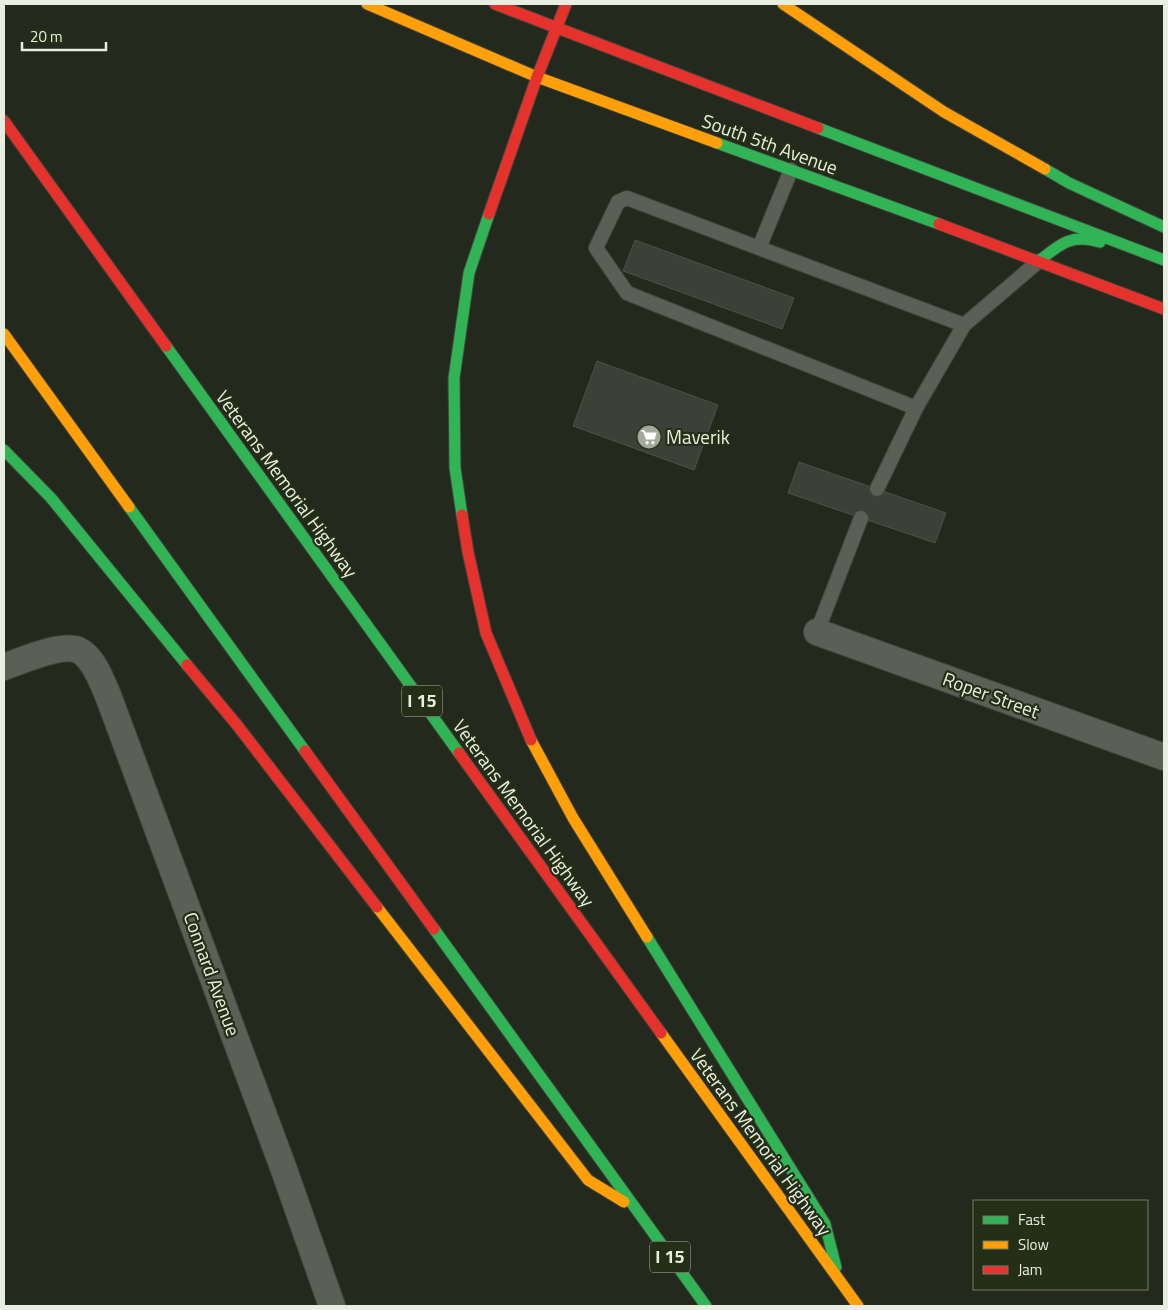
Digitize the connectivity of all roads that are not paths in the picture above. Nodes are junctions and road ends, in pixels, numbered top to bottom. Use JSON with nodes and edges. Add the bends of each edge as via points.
{"nodes":[{"id":1,"x":367,"y":4,"type":"edge"},
{"id":2,"x":495,"y":4,"type":"edge"},
{"id":3,"x":566,"y":4,"type":"edge"},
{"id":4,"x":783,"y":4,"type":"edge"},
{"id":5,"x":556,"y":28,"type":"junction"},
{"id":6,"x":537,"y":77,"type":"junction"},
{"id":7,"x":4,"y":121,"type":"edge"},
{"id":8,"x":791,"y":170,"type":"junction"},
{"id":9,"x":1164,"y":227,"type":"edge"},
{"id":10,"x":760,"y":248,"type":"junction"},
{"id":11,"x":1164,"y":260,"type":"edge"},
{"id":12,"x":1039,"y":261,"type":"junction"},
{"id":13,"x":1164,"y":266,"type":"edge"},
{"id":14,"x":1164,"y":309,"type":"edge"},
{"id":15,"x":964,"y":325,"type":"junction"},
{"id":16,"x":4,"y":334,"type":"edge"},
{"id":17,"x":916,"y":408,"type":"junction"},
{"id":18,"x":4,"y":450,"type":"edge"},
{"id":19,"x":877,"y":489,"type":"dead end"},
{"id":20,"x":861,"y":518,"type":"dead end"},
{"id":21,"x":817,"y":632,"type":"joint"},
{"id":22,"x":4,"y":667,"type":"edge"},
{"id":23,"x":1164,"y":757,"type":"edge"},
{"id":24,"x":634,"y":1208,"type":"junction"},
{"id":25,"x":839,"y":1281,"type":"junction"},
{"id":26,"x":332,"y":1306,"type":"edge"},
{"id":27,"x":706,"y":1306,"type":"edge"},
{"id":28,"x":858,"y":1306,"type":"edge"}],
"edges":[{"from":1,"to":6,"type":"main road","name":"South 5th Avenue"},
{"from":2,"to":5,"type":"main road","name":"South 5th Avenue"},
{"from":3,"to":5,"type":"main road"},
{"from":4,"to":9,"type":"main road","via":[[944,112],[1069,183]]},
{"from":5,"to":6,"type":"main road"},
{"from":5,"to":11,"type":"main road","name":"South 5th Avenue"},
{"from":6,"to":8,"type":"main road","name":"South 5th Avenue"},
{"from":6,"to":25,"type":"main road","via":[[469,273],[454,378],[455,468],[468,552],[486,633],[526,729],[573,818],[826,1224]]},
{"from":7,"to":25,"type":"main road","name":"Veterans Memorial Highway","number":"I 15"},
{"from":8,"to":10,"type":"lane"},
{"from":8,"to":12,"type":"main road","name":"South 5th Avenue"},
{"from":10,"to":15,"type":"lane"},
{"from":10,"to":17,"type":"lane","via":[[627,198],[618,202],[596,248],[626,293]]},
{"from":12,"to":13,"type":"main road","via":[[1061,243],[1076,238],[1094,240]]},
{"from":12,"to":14,"type":"main road","name":"South 5th Avenue"},
{"from":12,"to":15,"type":"lane"},
{"from":15,"to":17,"type":"lane"},
{"from":16,"to":24,"type":"main road","number":"I 15"},
{"from":17,"to":19,"type":"lane"},
{"from":18,"to":24,"type":"main road","via":[[51,498],[238,725],[588,1180]]},
{"from":20,"to":21,"type":"lane"},
{"from":21,"to":23,"type":"street","name":"Roper Street"},
{"from":22,"to":26,"type":"street","name":"Connard Avenue","via":[[55,649],[78,650],[98,673]]},
{"from":24,"to":27,"type":"main road","number":"I 15"},
{"from":25,"to":28,"type":"main road","name":"Veterans Memorial Highway","number":"I 15"}]}
